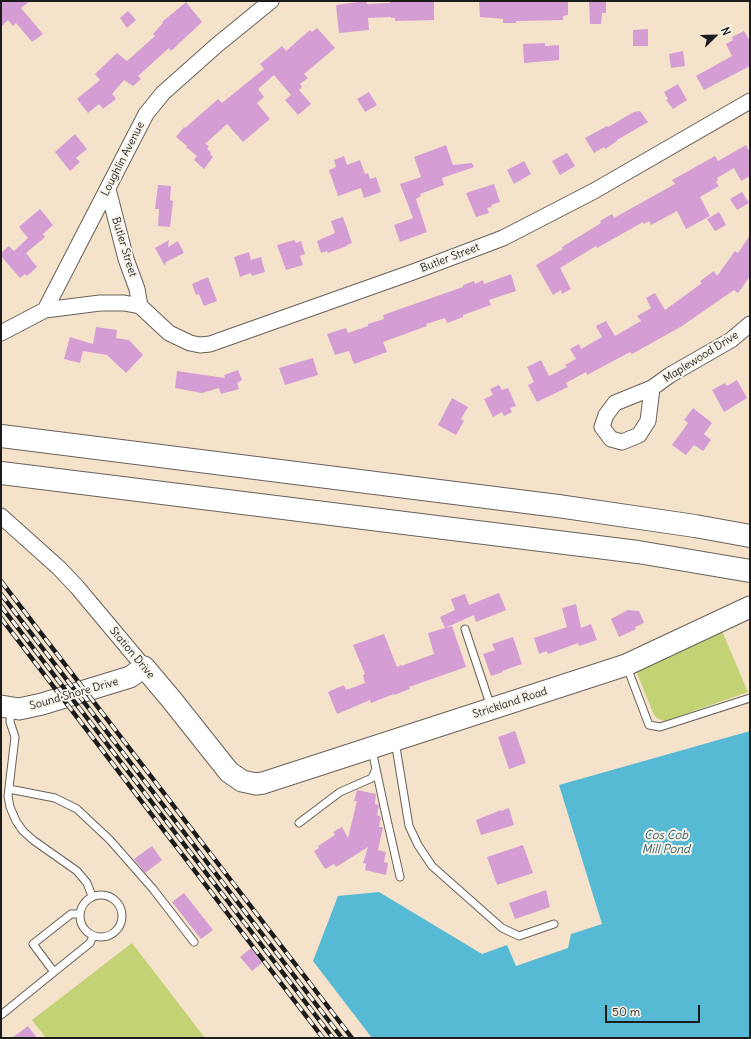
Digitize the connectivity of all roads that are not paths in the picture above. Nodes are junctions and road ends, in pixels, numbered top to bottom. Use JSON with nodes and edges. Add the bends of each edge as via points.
{"nodes":[{"id":1,"x":271,"y":1,"type":"edge"},
{"id":2,"x":750,"y":101,"type":"edge"},
{"id":3,"x":108,"y":189,"type":"junction"},
{"id":4,"x":140,"y":306,"type":"junction"},
{"id":5,"x":45,"y":310,"type":"junction"},
{"id":6,"x":750,"y":324,"type":"edge"},
{"id":7,"x":1,"y":333,"type":"edge"},
{"id":8,"x":652,"y":388,"type":"dead end"},
{"id":9,"x":1,"y":436,"type":"edge"},
{"id":10,"x":1,"y":473,"type":"edge"},
{"id":11,"x":1,"y":516,"type":"edge"},
{"id":12,"x":750,"y":536,"type":"edge"},
{"id":13,"x":750,"y":571,"type":"edge"},
{"id":14,"x":750,"y":607,"type":"edge"},
{"id":15,"x":465,"y":629,"type":"dead end"},
{"id":16,"x":626,"y":665,"type":"junction"},
{"id":17,"x":144,"y":667,"type":"junction"},
{"id":18,"x":750,"y":698,"type":"edge"},
{"id":19,"x":6,"y":707,"type":"edge"},
{"id":20,"x":492,"y":709,"type":"junction"},
{"id":21,"x":395,"y":741,"type":"junction"},
{"id":22,"x":372,"y":748,"type":"junction"},
{"id":23,"x":376,"y":769,"type":"junction"},
{"id":24,"x":263,"y":783,"type":"joint"},
{"id":25,"x":9,"y":789,"type":"junction"},
{"id":26,"x":299,"y":823,"type":"dead end"},
{"id":27,"x":400,"y":877,"type":"dead end"},
{"id":28,"x":92,"y":896,"type":"junction"},
{"id":29,"x":80,"y":914,"type":"junction"},
{"id":30,"x":554,"y":924,"type":"dead end"},
{"id":31,"x":93,"y":936,"type":"junction"},
{"id":32,"x":194,"y":942,"type":"dead end"},
{"id":33,"x":54,"y":972,"type":"junction"},
{"id":34,"x":1,"y":1015,"type":"edge"}],
"edges":[{"from":1,"to":3,"type":"street","name":"Loughlin Avenue","via":[[163,93],[146,114]]},
{"from":2,"to":4,"type":"street","name":"Butler Street","via":[[594,190],[503,238],[225,339],[210,344],[190,343],[168,333]]},
{"from":3,"to":4,"type":"street","name":"Butler Street"},
{"from":3,"to":5,"type":"street","name":"Loughlin Avenue"},
{"from":4,"to":5,"type":"street","via":[[100,303]]},
{"from":5,"to":7,"type":"street"},
{"from":6,"to":8,"type":"street","name":"Maplewood Drive","via":[[731,340]]},
{"from":9,"to":12,"type":"highway","via":[[558,506]]},
{"from":10,"to":13,"type":"highway","via":[[638,552]]},
{"from":11,"to":17,"type":"street","name":"Station Drive","via":[[77,587]]},
{"from":14,"to":16,"type":"main road","name":"Strickland Road"},
{"from":15,"to":20,"type":"lane"},
{"from":16,"to":18,"type":"lane","via":[[649,725],[660,727]]},
{"from":16,"to":20,"type":"main road","name":"Strickland Road"},
{"from":17,"to":19,"type":"main road","name":"Sound Shore Drive","via":[[130,677],[42,704],[26,708]]},
{"from":17,"to":24,"type":"main road","name":"Station Drive","via":[[228,772],[242,781]]},
{"from":19,"to":25,"type":"lane","via":[[15,737]]},
{"from":20,"to":21,"type":"main road","name":"Strickland Road"},
{"from":21,"to":22,"type":"main road","name":"Strickland Road"},
{"from":21,"to":30,"type":"lane","via":[[409,826],[432,866],[502,928],[519,936]]},
{"from":22,"to":23,"type":"lane"},
{"from":22,"to":24,"type":"main road","name":"Strickland Road"},
{"from":23,"to":26,"type":"lane","via":[[372,778],[340,792]]},
{"from":23,"to":27,"type":"lane"},
{"from":25,"to":28,"type":"lane","via":[[10,807],[23,831],[77,872],[87,883]]},
{"from":25,"to":32,"type":"lane","via":[[55,798],[76,809],[110,840],[153,889]]},
{"from":28,"to":29,"type":"lane","via":[[86,900]]},
{"from":28,"to":31,"type":"lane","via":[[111,897],[116,900],[122,911],[121,924],[116,931],[110,936]]},
{"from":29,"to":31,"type":"lane","via":[[84,929]]},
{"from":29,"to":33,"type":"lane","via":[[71,914],[33,944]]},
{"from":31,"to":33,"type":"lane","via":[[90,943]]},
{"from":33,"to":34,"type":"lane"}]}
